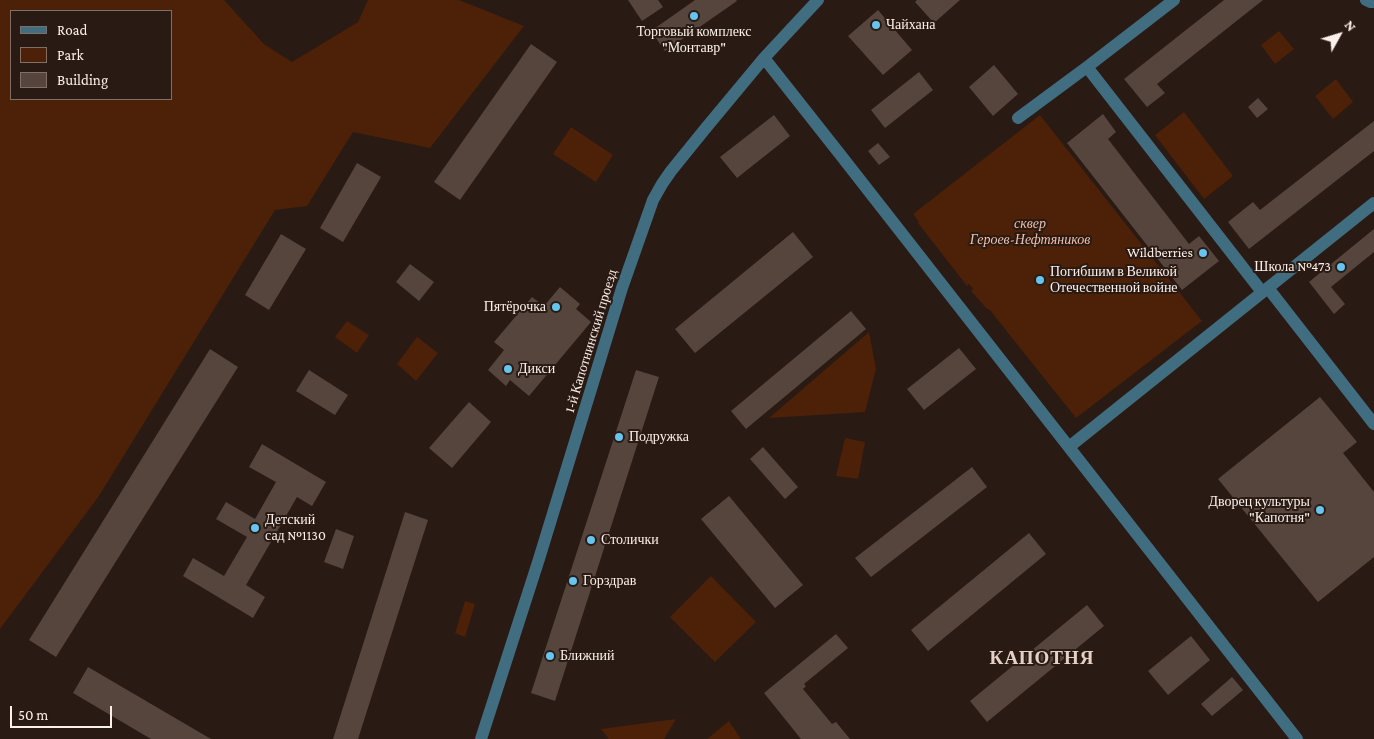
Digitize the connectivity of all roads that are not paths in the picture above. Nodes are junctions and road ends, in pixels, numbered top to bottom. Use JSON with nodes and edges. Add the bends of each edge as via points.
{"nodes":[{"id":1,"x":818,"y":0,"type":"edge"},
{"id":2,"x":1174,"y":0,"type":"edge"},
{"id":3,"x":1366,"y":0,"type":"edge"},
{"id":4,"x":1374,"y":2,"type":"edge"},
{"id":5,"x":764,"y":58,"type":"junction"},
{"id":6,"x":1087,"y":67,"type":"junction"},
{"id":7,"x":1018,"y":118,"type":"dead end"},
{"id":8,"x":1374,"y":203,"type":"edge"},
{"id":9,"x":1265,"y":290,"type":"junction"},
{"id":10,"x":1374,"y":424,"type":"edge"},
{"id":11,"x":1069,"y":447,"type":"junction"},
{"id":12,"x":481,"y":739,"type":"edge"},
{"id":13,"x":1297,"y":739,"type":"edge"}],
"edges":[{"from":1,"to":5,"type":"street","name":"1-й Капотнинский проезд"},
{"from":2,"to":6,"type":"street"},
{"from":3,"to":4,"type":"street"},
{"from":5,"to":11,"type":"street"},
{"from":5,"to":12,"type":"street","name":"1-й Капотнинский проезд","via":[[671,171],[653,200],[625,279],[540,559]]},
{"from":6,"to":7,"type":"street"},
{"from":6,"to":9,"type":"street"},
{"from":8,"to":9,"type":"street"},
{"from":9,"to":10,"type":"street"},
{"from":9,"to":11,"type":"street"},
{"from":11,"to":13,"type":"street"}]}
